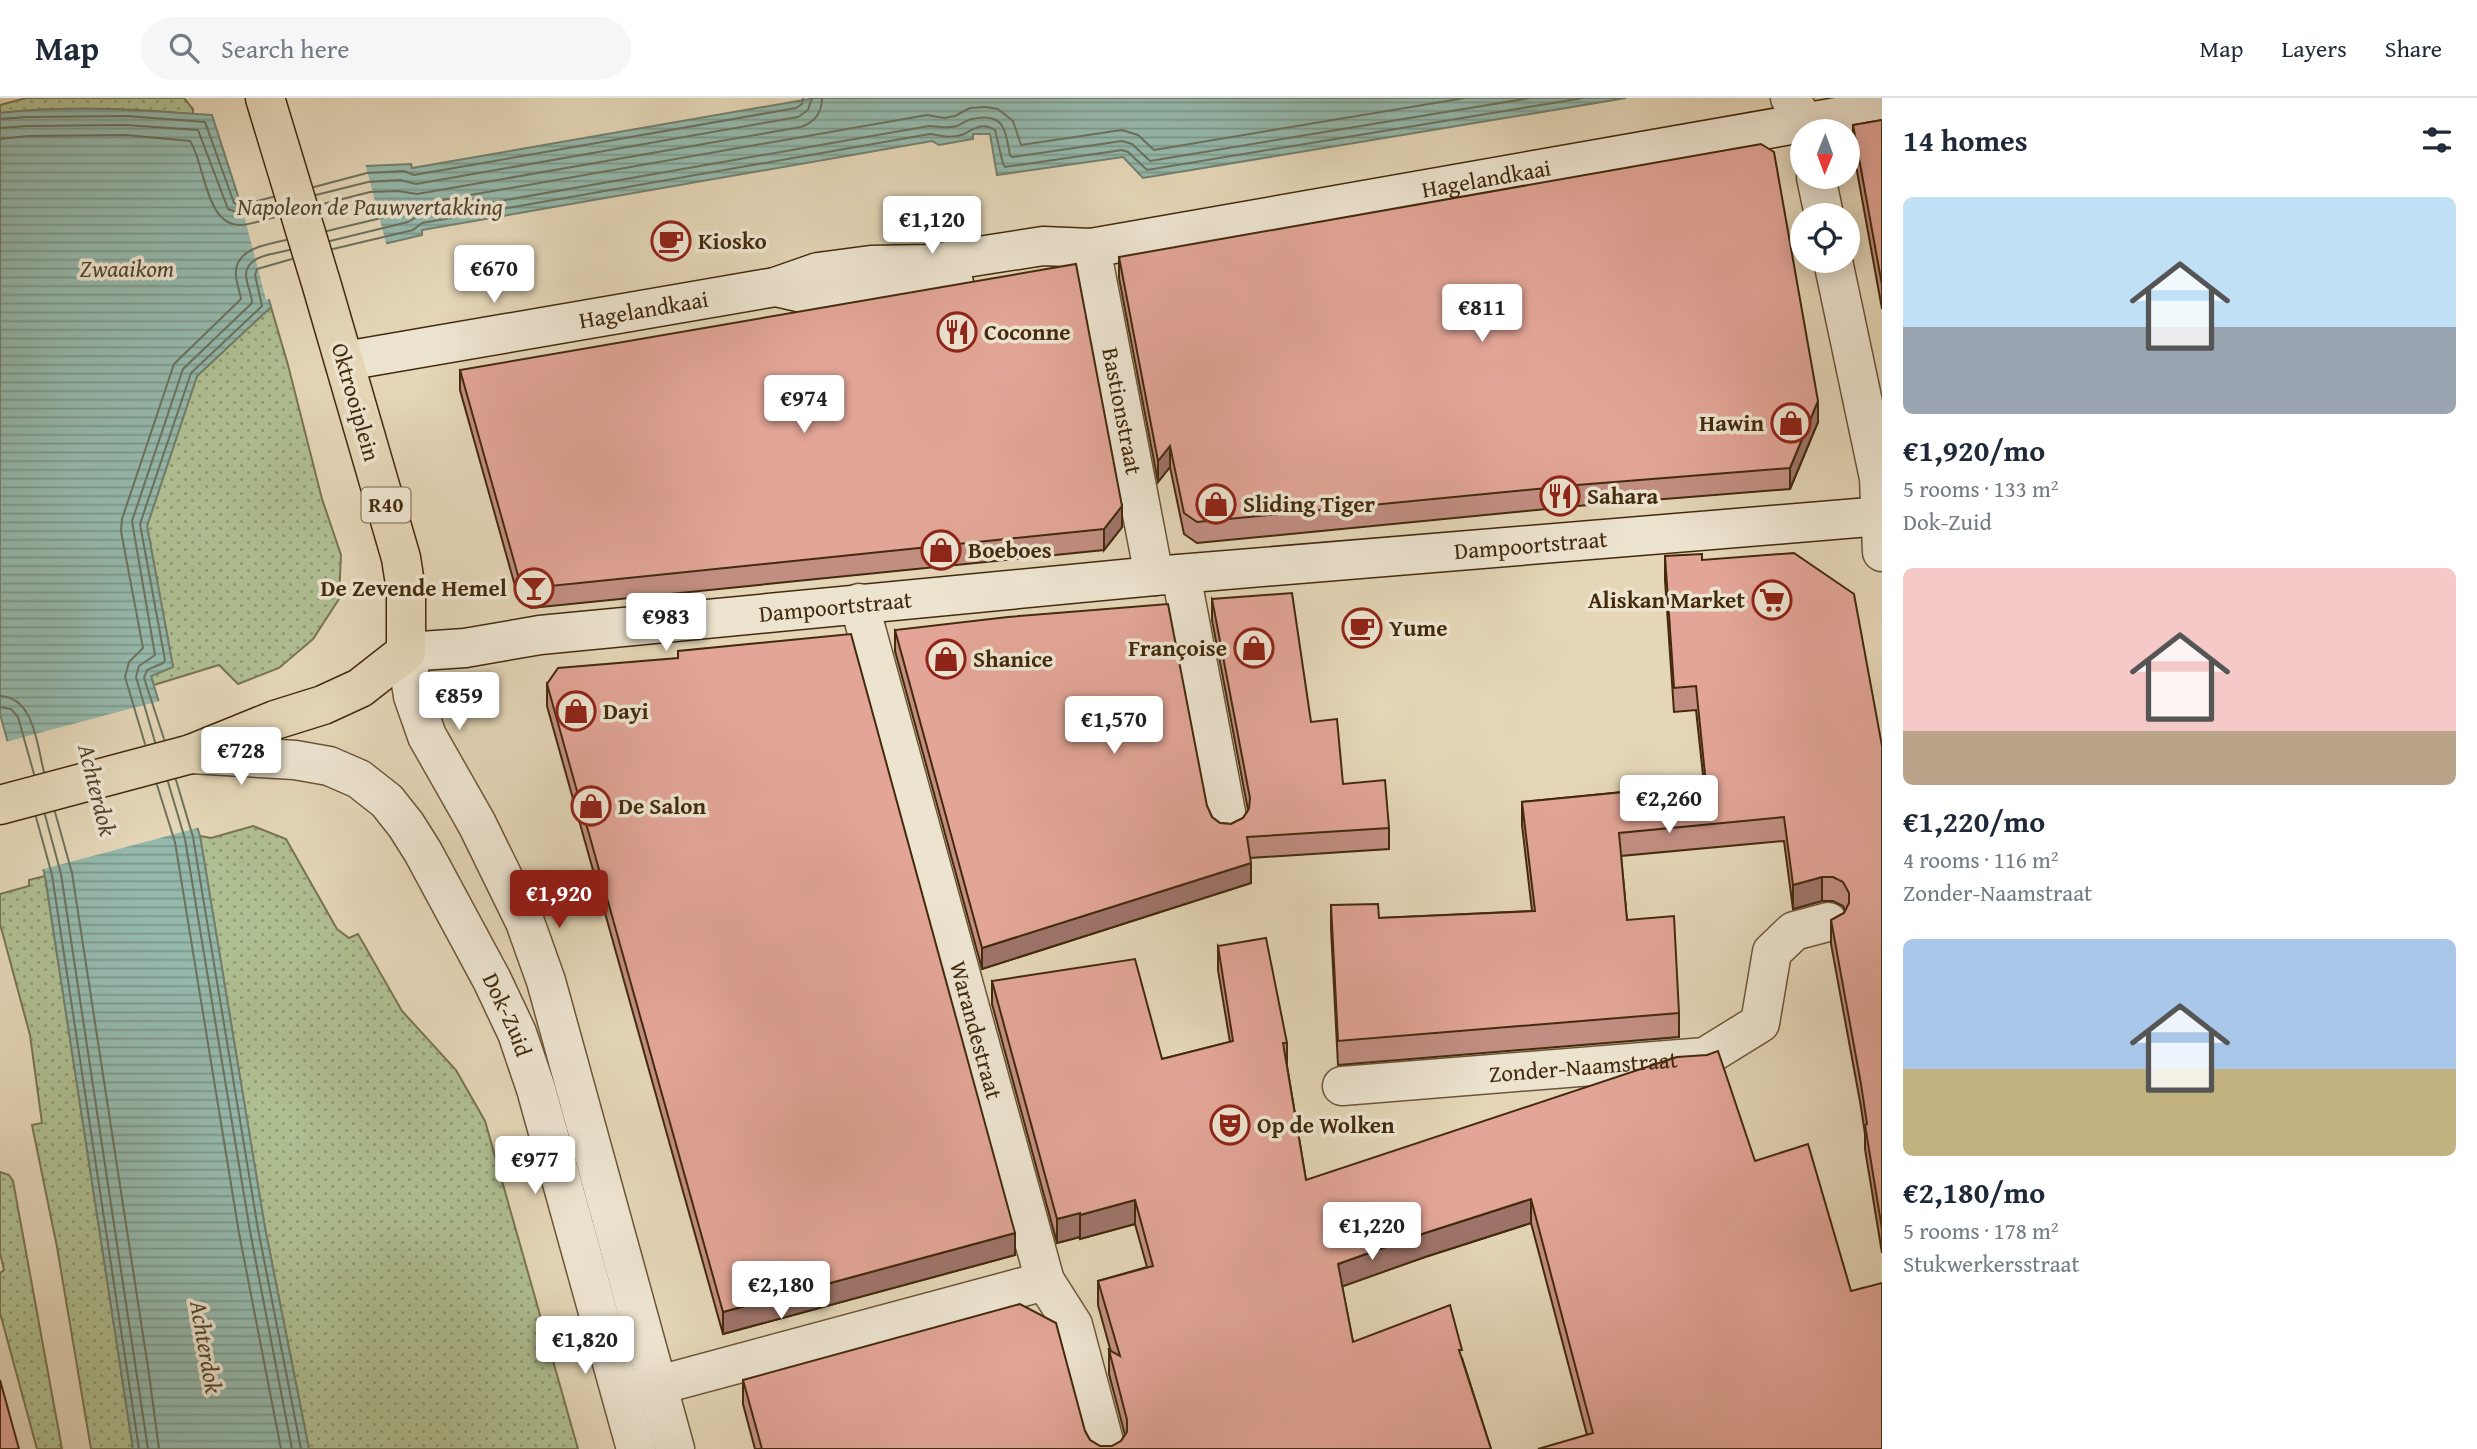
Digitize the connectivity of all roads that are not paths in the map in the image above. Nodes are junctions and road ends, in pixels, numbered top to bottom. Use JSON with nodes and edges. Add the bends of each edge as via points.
{"nodes":[{"id":1,"x":265,"y":98,"type":"edge"},
{"id":2,"x":1882,"y":109,"type":"edge"},
{"id":3,"x":1800,"y":117,"type":"edge"},
{"id":4,"x":1091,"y":248,"type":"junction"},
{"id":5,"x":1836,"y":273,"type":"edge"},
{"id":6,"x":345,"y":361,"type":"junction"},
{"id":7,"x":1881,"y":528,"type":"edge"},
{"id":8,"x":1168,"y":575,"type":"junction"},
{"id":9,"x":859,"y":603,"type":"junction"},
{"id":10,"x":406,"y":652,"type":"junction"},
{"id":11,"x":191,"y":754,"type":"junction"},
{"id":12,"x":2,"y":804,"type":"edge"},
{"id":13,"x":1228,"y":823,"type":"edge"},
{"id":14,"x":1828,"y":922,"type":"edge"},
{"id":15,"x":1342,"y":1086,"type":"dead end"},
{"id":16,"x":1045,"y":1281,"type":"junction"},
{"id":17,"x":639,"y":1391,"type":"junction"},
{"id":18,"x":636,"y":1449,"type":"edge"},
{"id":19,"x":675,"y":1449,"type":"edge"},
{"id":20,"x":1106,"y":1449,"type":"edge"}],
"edges":[{"from":1,"to":6,"type":"main road","name":"Oktrooiplein","number":"R40"},
{"from":2,"to":3,"type":"street","name":"Hagelandkaai"},
{"from":3,"to":4,"type":"street","name":"Hagelandkaai"},
{"from":4,"to":6,"type":"street","name":"Hagelandkaai","via":[[1043,246],[927,264],[818,272],[775,287]]},
{"from":4,"to":8,"type":"street","name":"Bastionstraat"},
{"from":5,"to":7,"type":"street","via":[[1879,478]]},
{"from":6,"to":10,"type":"main road","name":"Oktrooiplein","number":"R40","via":[[401,558]]},
{"from":7,"to":8,"type":"street","name":"Dampoortstraat"},
{"from":8,"to":9,"type":"street","name":"Dampoortstraat"},
{"from":8,"to":13,"type":"street"},
{"from":9,"to":10,"type":"street","name":"Dampoortstraat"},
{"from":9,"to":16,"type":"street","name":"Warandestraat"},
{"from":10,"to":11,"type":"main road","via":[[360,688]]},
{"from":10,"to":17,"type":"street","name":"Dok-Zuid","via":[[413,696],[427,736],[477,824],[546,981]]},
{"from":11,"to":12,"type":"main road"},
{"from":11,"to":17,"type":"street","name":"Dok-Zuid","via":[[329,766],[359,779],[387,801],[406,825],[517,1033]]},
{"from":14,"to":15,"type":"street","name":"Zonder-Naamstraat","via":[[1794,931],[1772,952],[1760,1023],[1705,1057]]},
{"from":16,"to":17,"type":"street"},
{"from":16,"to":20,"type":"street","name":"Warandestraat","via":[[1073,1325]]},
{"from":17,"to":18,"type":"street","name":"Dok-Zuid"},
{"from":17,"to":19,"type":"street","name":"Dok-Zuid"}]}
